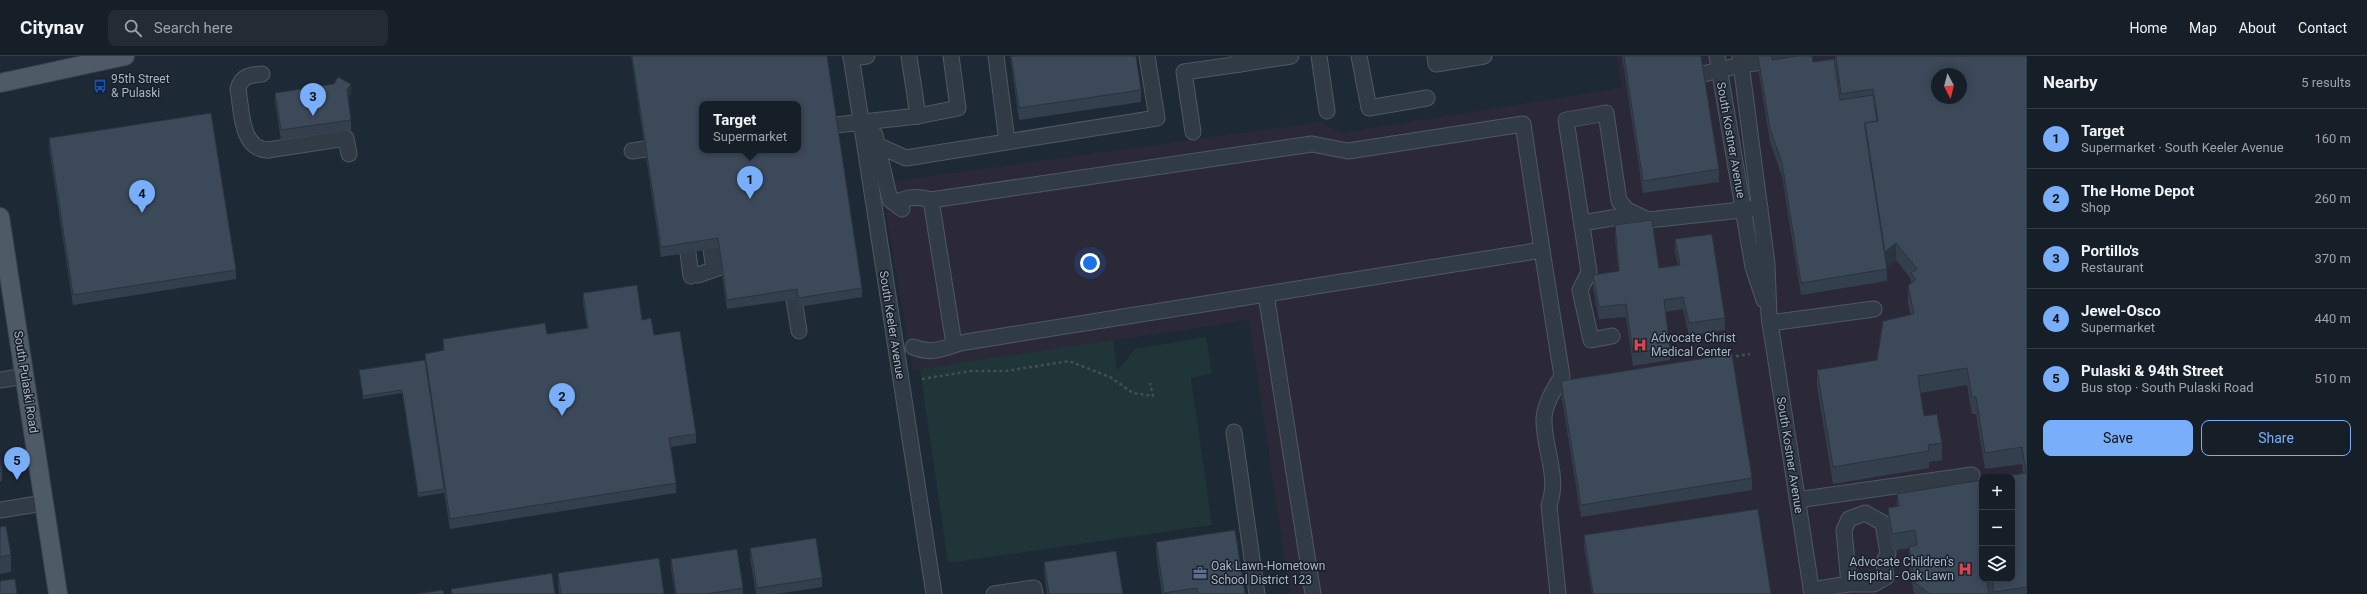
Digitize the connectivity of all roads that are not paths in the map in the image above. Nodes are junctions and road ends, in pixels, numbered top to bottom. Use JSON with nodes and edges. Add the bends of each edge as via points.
{"nodes":[{"id":1,"x":125,"y":56,"type":"edge"},
{"id":2,"x":867,"y":56,"type":"edge"},
{"id":3,"x":910,"y":56,"type":"edge"},
{"id":4,"x":950,"y":56,"type":"edge"},
{"id":5,"x":996,"y":56,"type":"edge"},
{"id":6,"x":1146,"y":56,"type":"edge"},
{"id":7,"x":1290,"y":56,"type":"edge"},
{"id":8,"x":1319,"y":56,"type":"edge"},
{"id":9,"x":1359,"y":56,"type":"edge"},
{"id":10,"x":1435,"y":56,"type":"edge"},
{"id":11,"x":1484,"y":56,"type":"edge"},
{"id":12,"x":1802,"y":56,"type":"edge"},
{"id":13,"x":851,"y":57,"type":"edge"},
{"id":14,"x":1239,"y":60,"type":"edge"},
{"id":15,"x":1740,"y":60,"type":"edge"},
{"id":16,"x":1718,"y":63,"type":"edge"},
{"id":17,"x":262,"y":74,"type":"dead end"},
{"id":18,"x":1702,"y":74,"type":"edge"},
{"id":19,"x":0,"y":82,"type":"edge"},
{"id":20,"x":1427,"y":98,"type":"dead end"},
{"id":21,"x":1327,"y":111,"type":"dead end"},
{"id":22,"x":918,"y":116,"type":"junction"},
{"id":23,"x":861,"y":122,"type":"junction"},
{"id":24,"x":836,"y":125,"type":"edge"},
{"id":25,"x":1193,"y":132,"type":"dead end"},
{"id":26,"x":1007,"y":141,"type":"junction"},
{"id":27,"x":877,"y":146,"type":"junction"},
{"id":28,"x":349,"y":154,"type":"dead end"},
{"id":29,"x":931,"y":200,"type":"junction"},
{"id":30,"x":1619,"y":201,"type":"junction"},
{"id":31,"x":1760,"y":208,"type":"junction"},
{"id":32,"x":1743,"y":209,"type":"junction"},
{"id":33,"x":1635,"y":214,"type":"junction"},
{"id":34,"x":1660,"y":219,"type":"junction"},
{"id":35,"x":1582,"y":223,"type":"junction"},
{"id":36,"x":1,"y":226,"type":"edge"},
{"id":37,"x":711,"y":249,"type":"edge"},
{"id":38,"x":1542,"y":250,"type":"junction"},
{"id":39,"x":688,"y":253,"type":"edge"},
{"id":40,"x":1266,"y":294,"type":"junction"},
{"id":41,"x":794,"y":299,"type":"edge"},
{"id":42,"x":1874,"y":309,"type":"dead end"},
{"id":43,"x":1769,"y":320,"type":"junction"},
{"id":44,"x":799,"y":331,"type":"dead end"},
{"id":45,"x":1612,"y":336,"type":"dead end"},
{"id":46,"x":954,"y":344,"type":"junction"},
{"id":47,"x":896,"y":350,"type":"junction"},
{"id":48,"x":25,"y":376,"type":"junction"},
{"id":49,"x":0,"y":380,"type":"edge"},
{"id":50,"x":1234,"y":432,"type":"dead end"},
{"id":51,"x":1972,"y":475,"type":"dead end"},
{"id":52,"x":1797,"y":500,"type":"junction"},
{"id":53,"x":44,"y":503,"type":"junction"},
{"id":54,"x":0,"y":510,"type":"edge"},
{"id":55,"x":1850,"y":584,"type":"junction"},
{"id":56,"x":1811,"y":592,"type":"edge"},
{"id":57,"x":58,"y":594,"type":"edge"},
{"id":58,"x":934,"y":594,"type":"edge"},
{"id":59,"x":994,"y":594,"type":"edge"},
{"id":60,"x":1035,"y":594,"type":"edge"},
{"id":61,"x":1258,"y":594,"type":"edge"},
{"id":62,"x":1313,"y":594,"type":"edge"},
{"id":63,"x":1558,"y":594,"type":"edge"}],
"edges":[{"from":1,"to":19,"type":"main road"},
{"from":2,"to":13,"type":"street"},
{"from":3,"to":22,"type":"street"},
{"from":4,"to":22,"type":"street","via":[[958,108]]},
{"from":5,"to":26,"type":"street"},
{"from":6,"to":26,"type":"street","via":[[1157,118]]},
{"from":7,"to":14,"type":"street"},
{"from":8,"to":21,"type":"street"},
{"from":9,"to":20,"type":"street","via":[[1369,108]]},
{"from":10,"to":11,"type":"street","via":[[1436,64]]},
{"from":12,"to":15,"type":"street"},
{"from":13,"to":23,"type":"street","name":"South Keeler Avenue"},
{"from":14,"to":25,"type":"street","via":[[1184,72]]},
{"from":15,"to":16,"type":"street"},
{"from":15,"to":31,"type":"street","name":"South Kostner Avenue"},
{"from":16,"to":18,"type":"street"},
{"from":16,"to":32,"type":"street","name":"South Kostner Avenue"},
{"from":17,"to":28,"type":"street","via":[[244,78],[238,89],[245,131],[253,146],[268,150],[346,138]]},
{"from":22,"to":23,"type":"street"},
{"from":23,"to":24,"type":"street"},
{"from":23,"to":27,"type":"street","via":[[875,135]]},
{"from":23,"to":47,"type":"street","name":"South Keeler Avenue"},
{"from":26,"to":27,"type":"street","via":[[906,158]]},
{"from":27,"to":29,"type":"street","via":[[890,200],[895,203],[902,199],[922,197]]},
{"from":29,"to":38,"type":"street","via":[[1298,145],[1312,144],[1348,151],[1522,124]]},
{"from":29,"to":46,"type":"street"},
{"from":30,"to":33,"type":"street"},
{"from":30,"to":34,"type":"street","via":[[1635,203]]},
{"from":30,"to":35,"type":"street","via":[[1606,113],[1566,120]]},
{"from":31,"to":32,"type":"street"},
{"from":31,"to":43,"type":"street","name":"South Kostner Avenue","via":[[1767,264]]},
{"from":32,"to":34,"type":"street"},
{"from":32,"to":43,"type":"street","name":"South Kostner Avenue","via":[[1753,267]]},
{"from":33,"to":34,"type":"street","via":[[1648,220]]},
{"from":33,"to":35,"type":"street"},
{"from":35,"to":45,"type":"street","via":[[1589,272],[1580,290],[1591,340]]},
{"from":36,"to":48,"type":"main road","name":"South Pulaski Road"},
{"from":37,"to":39,"type":"street","via":[[717,268],[695,276]]},
{"from":38,"to":40,"type":"street"},
{"from":38,"to":63,"type":"street","via":[[1562,376],[1550,395],[1544,417],[1554,492],[1549,505]]},
{"from":40,"to":46,"type":"street"},
{"from":40,"to":62,"type":"street"},
{"from":41,"to":44,"type":"street"},
{"from":42,"to":43,"type":"street"},
{"from":43,"to":52,"type":"street","name":"South Kostner Avenue"},
{"from":46,"to":47,"type":"street","via":[[945,339],[922,342],[913,348]]},
{"from":47,"to":58,"type":"street","name":"South Keeler Avenue"},
{"from":48,"to":49,"type":"street"},
{"from":48,"to":53,"type":"main road","name":"South Pulaski Road"},
{"from":50,"to":61,"type":"street"},
{"from":51,"to":52,"type":"street"},
{"from":52,"to":56,"type":"street","name":"South Kostner Avenue"},
{"from":53,"to":54,"type":"street"},
{"from":53,"to":57,"type":"main road","name":"South Pulaski Road"},
{"from":55,"to":55,"type":"street","via":[[1874,584],[1886,577],[1876,519],[1865,513],[1849,519],[1844,530]]},
{"from":55,"to":56,"type":"street"},
{"from":59,"to":60,"type":"street","via":[[1034,588]]}]}
